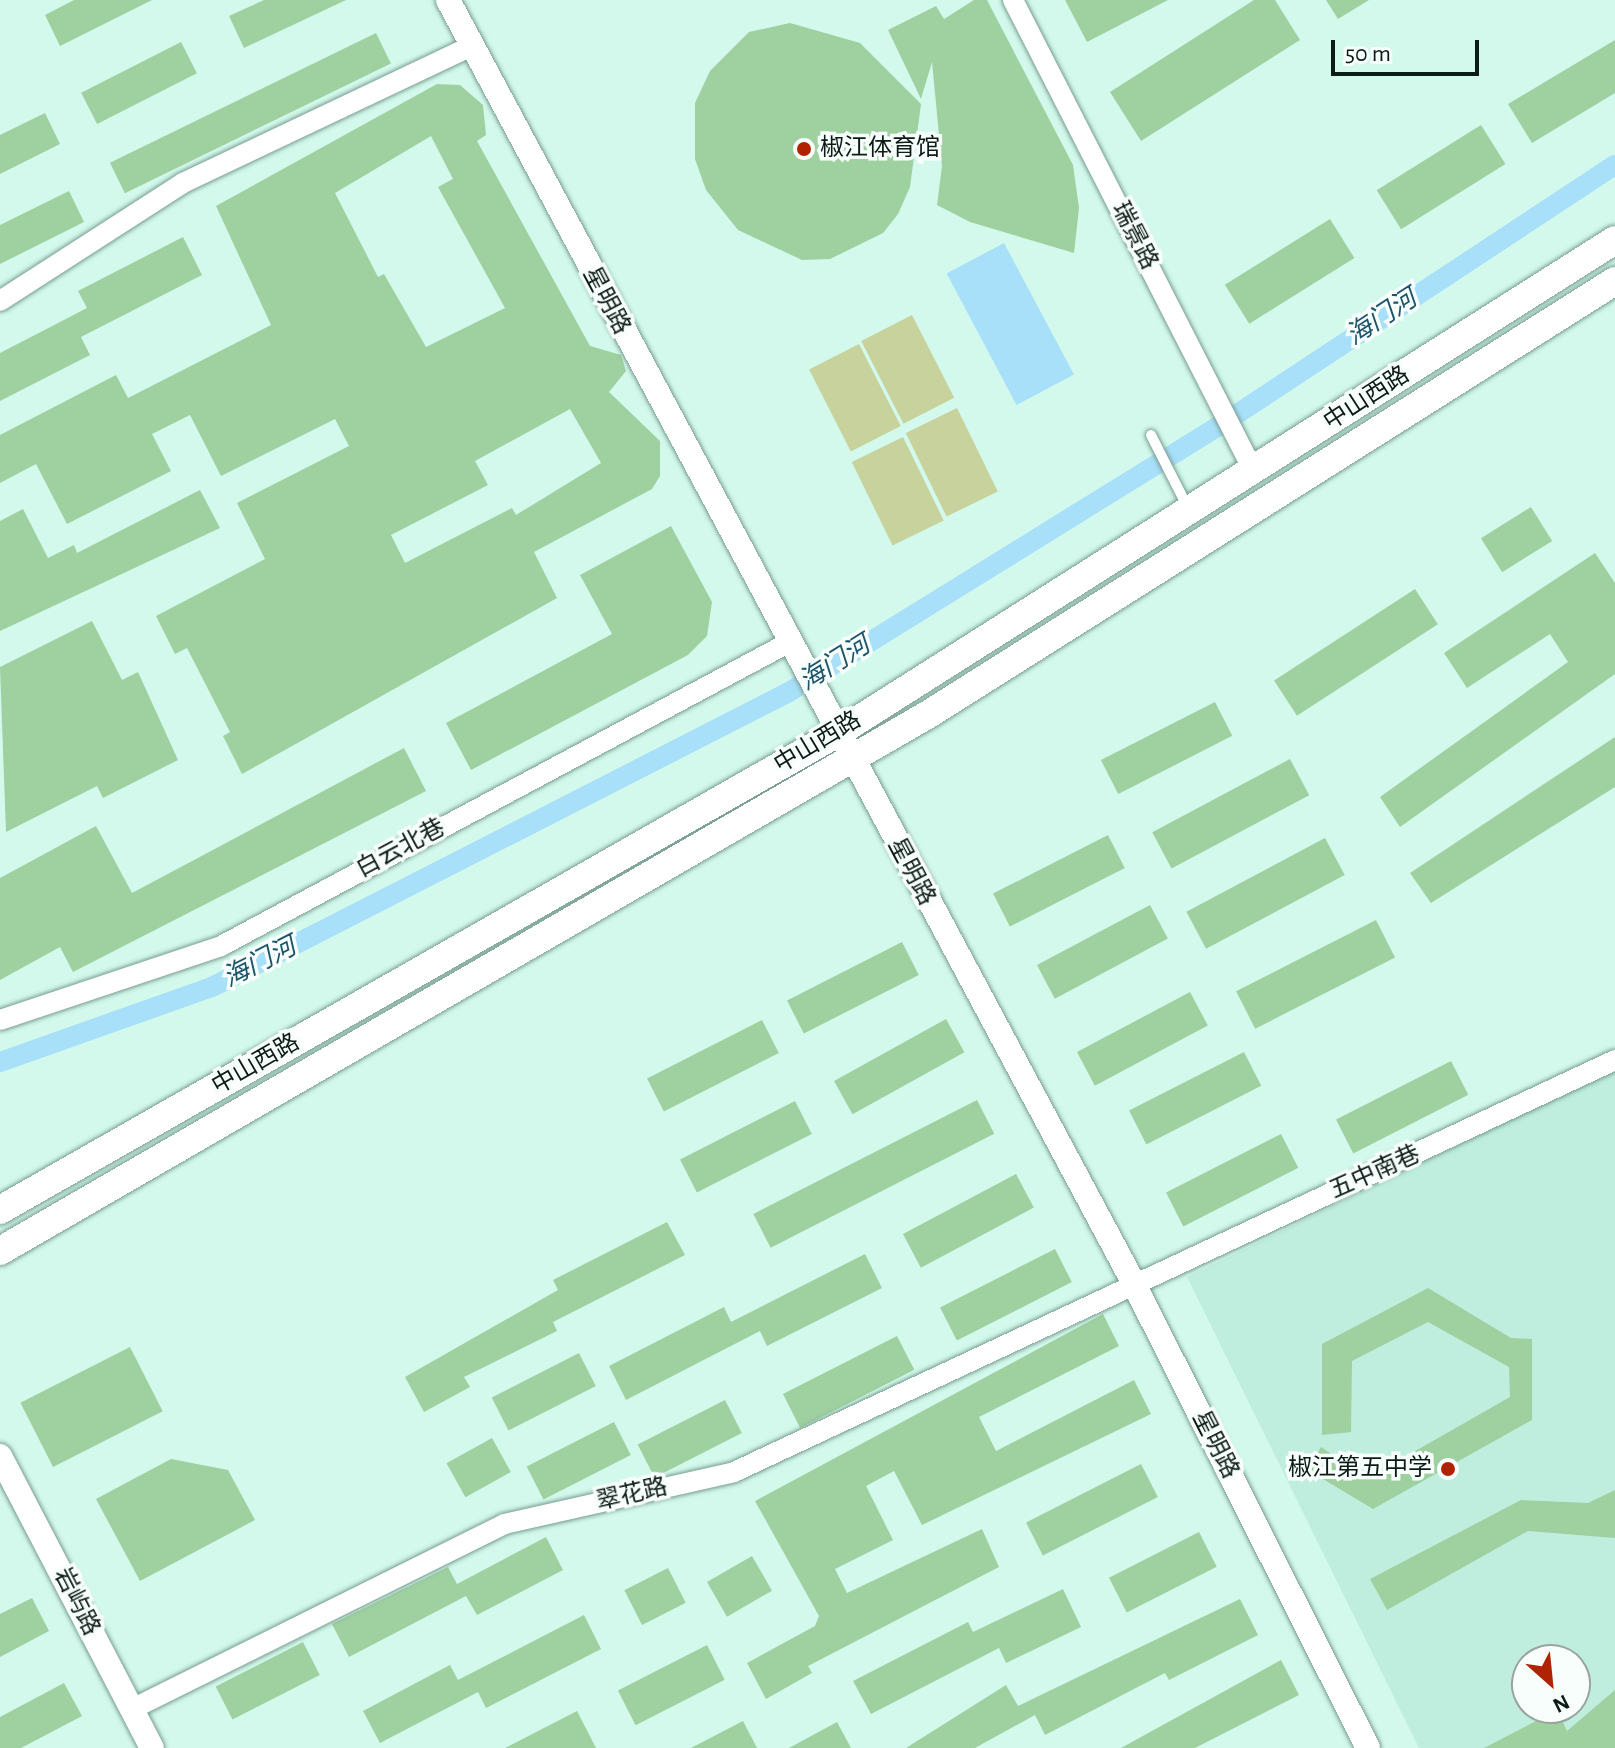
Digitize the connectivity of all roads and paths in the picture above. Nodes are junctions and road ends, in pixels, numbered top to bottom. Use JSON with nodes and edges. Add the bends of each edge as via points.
{"nodes":[{"id":1,"x":448,"y":0,"type":"edge"},
{"id":2,"x":1013,"y":0,"type":"edge"},
{"id":3,"x":471,"y":46,"type":"junction"},
{"id":4,"x":1615,"y":240,"type":"edge"},
{"id":5,"x":1615,"y":281,"type":"edge"},
{"id":6,"x":0,"y":301,"type":"edge"},
{"id":7,"x":1151,"y":435,"type":"dead end"},
{"id":8,"x":1248,"y":460,"type":"junction"},
{"id":9,"x":1190,"y":511,"type":"junction"},
{"id":10,"x":788,"y":643,"type":"junction"},
{"id":11,"x":832,"y":726,"type":"junction"},
{"id":12,"x":851,"y":760,"type":"junction"},
{"id":13,"x":0,"y":1020,"type":"edge"},
{"id":14,"x":1615,"y":1060,"type":"edge"},
{"id":15,"x":0,"y":1210,"type":"edge"},
{"id":16,"x":0,"y":1251,"type":"edge"},
{"id":17,"x":1132,"y":1280,"type":"junction"},
{"id":18,"x":0,"y":1456,"type":"edge"},
{"id":19,"x":132,"y":1709,"type":"junction"},
{"id":20,"x":152,"y":1748,"type":"edge"},
{"id":21,"x":1368,"y":1748,"type":"edge"}],
"edges":[{"from":1,"to":3,"type":"street","name":"星明路"},
{"from":2,"to":8,"type":"street","name":"瑞景路"},
{"from":3,"to":6,"type":"street","via":[[183,183]]},
{"from":3,"to":10,"type":"street","name":"星明路"},
{"from":4,"to":8,"type":"main road","name":"中山西路"},
{"from":5,"to":12,"type":"main road","name":"中山西路"},
{"from":7,"to":9,"type":"lane"},
{"from":8,"to":9,"type":"main road","name":"中山西路"},
{"from":9,"to":11,"type":"main road","name":"中山西路"},
{"from":10,"to":11,"type":"street","name":"星明路"},
{"from":10,"to":13,"type":"street","name":"白云北巷","via":[[221,946]]},
{"from":11,"to":12,"type":"street","name":"星明路"},
{"from":11,"to":15,"type":"main road","name":"中山西路"},
{"from":12,"to":16,"type":"main road","name":"中山西路"},
{"from":12,"to":17,"type":"street","name":"星明路"},
{"from":14,"to":17,"type":"street","name":"五中南巷"},
{"from":17,"to":19,"type":"street","name":"翠花路","via":[[734,1472],[504,1524]]},
{"from":17,"to":21,"type":"street","name":"星明路"},
{"from":18,"to":19,"type":"street","name":"岩屿路"},
{"from":19,"to":20,"type":"street","name":"岩屿路"}]}
